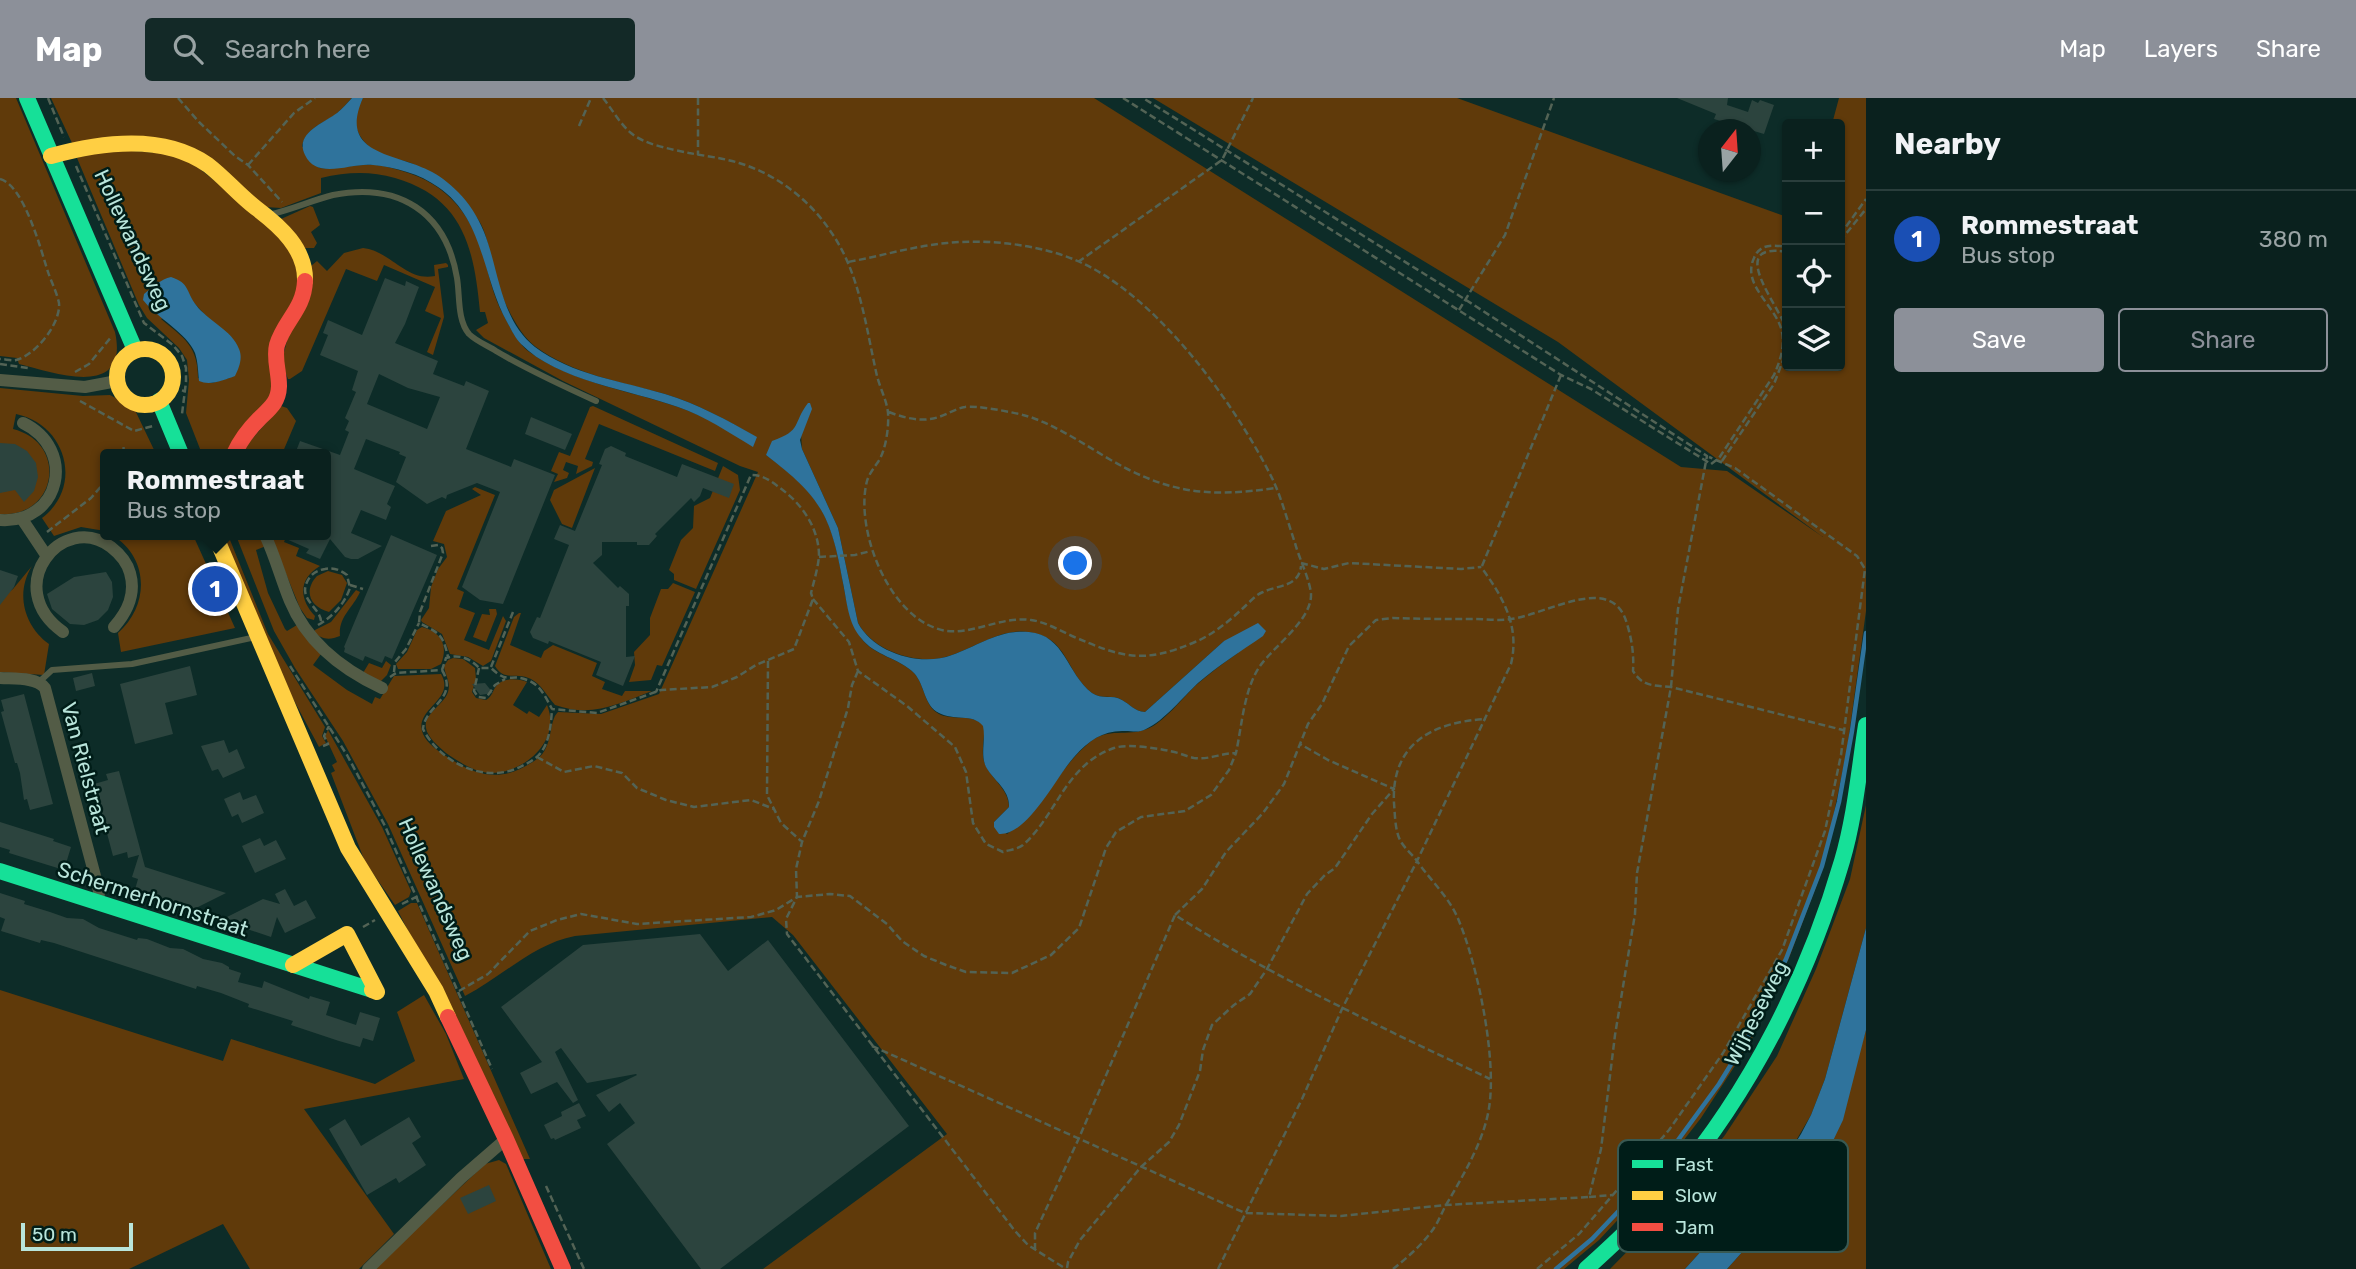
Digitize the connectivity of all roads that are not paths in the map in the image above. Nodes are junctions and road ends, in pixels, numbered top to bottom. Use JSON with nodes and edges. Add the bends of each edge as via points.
{"nodes":[{"id":1,"x":27,"y":98,"type":"edge"},
{"id":2,"x":51,"y":156,"type":"junction"},
{"id":3,"x":267,"y":216,"type":"junction"},
{"id":4,"x":135,"y":350,"type":"junction"},
{"id":5,"x":0,"y":380,"type":"edge"},
{"id":6,"x":117,"y":381,"type":"junction"},
{"id":7,"x":159,"y":401,"type":"junction"},
{"id":8,"x":596,"y":401,"type":"dead end"},
{"id":9,"x":23,"y":423,"type":"dead end"},
{"id":10,"x":181,"y":449,"type":"edge"},
{"id":11,"x":237,"y":449,"type":"edge"},
{"id":12,"x":22,"y":519,"type":"junction"},
{"id":13,"x":0,"y":520,"type":"edge"},
{"id":14,"x":217,"y":540,"type":"edge"},
{"id":15,"x":267,"y":540,"type":"edge"},
{"id":16,"x":46,"y":555,"type":"junction"},
{"id":17,"x":114,"y":627,"type":"dead end"},
{"id":18,"x":63,"y":632,"type":"dead end"},
{"id":19,"x":258,"y":636,"type":"junction"},
{"id":20,"x":0,"y":678,"type":"edge"},
{"id":21,"x":39,"y":682,"type":"junction"},
{"id":22,"x":382,"y":688,"type":"road end"},
{"id":23,"x":1866,"y":725,"type":"edge"},
{"id":24,"x":0,"y":871,"type":"edge"},
{"id":25,"x":98,"y":904,"type":"junction"},
{"id":26,"x":293,"y":965,"type":"junction"},
{"id":27,"x":506,"y":1139,"type":"junction"},
{"id":28,"x":1708,"y":1140,"type":"edge"},
{"id":29,"x":1618,"y":1239,"type":"edge"},
{"id":30,"x":368,"y":1269,"type":"edge"},
{"id":31,"x":563,"y":1269,"type":"edge"},
{"id":32,"x":1586,"y":1269,"type":"edge"}],
"edges":[{"from":1,"to":2,"type":"main road","name":"Hollewandsweg"},
{"from":2,"to":3,"type":"main road","name":"Hollewandsweg","via":[[107,145],[170,147],[215,171]]},
{"from":2,"to":4,"type":"main road","name":"Hollewandsweg"},
{"from":3,"to":8,"type":"lane","via":[[354,192],[384,194],[417,207],[433,220],[449,245],[468,332],[506,357]]},
{"from":3,"to":11,"type":"main road","name":"Hollewandsweg","via":[[299,254],[307,286],[276,348],[281,382],[278,396]]},
{"from":4,"to":6,"type":"main road","via":[[121,362]]},
{"from":4,"to":7,"type":"main road","via":[[156,351],[171,365],[178,389]]},
{"from":5,"to":6,"type":"street","via":[[85,387]]},
{"from":6,"to":7,"type":"main road","via":[[133,402]]},
{"from":7,"to":10,"type":"main road","via":[[178,417]]},
{"from":9,"to":12,"type":"street","via":[[43,436],[57,466],[45,503]]},
{"from":12,"to":13,"type":"street"},
{"from":12,"to":16,"type":"street"},
{"from":14,"to":19,"type":"main road","name":"Hollewandsweg"},
{"from":15,"to":22,"type":"street","via":[[290,602],[307,631],[338,662]]},
{"from":16,"to":17,"type":"street","via":[[56,546],[81,538],[106,544],[120,554],[132,581],[132,596]]},
{"from":16,"to":18,"type":"street","via":[[37,569],[35,598],[49,623]]},
{"from":19,"to":21,"type":"lane","via":[[132,663],[52,670]]},
{"from":19,"to":27,"type":"main road","name":"Hollewandsweg","via":[[348,848],[436,991]]},
{"from":20,"to":21,"type":"street","name":"Van Rielstraat"},
{"from":21,"to":25,"type":"street","name":"Van Rielstraat","via":[[46,688],[96,877]]},
{"from":23,"to":28,"type":"main road","name":"Wijheseweg","via":[[1843,859],[1810,954],[1770,1042]]},
{"from":24,"to":25,"type":"main road","name":"Schermerhornstraat"},
{"from":25,"to":26,"type":"main road","name":"Schermerhornstraat"},
{"from":26,"to":26,"type":"main road","name":"Schermerhornstraat","via":[[347,934],[377,992],[305,969]]},
{"from":27,"to":30,"type":"street"},
{"from":27,"to":31,"type":"main road","name":"Hollewandsweg"},
{"from":29,"to":32,"type":"main road","name":"Wijheseweg"}]}
